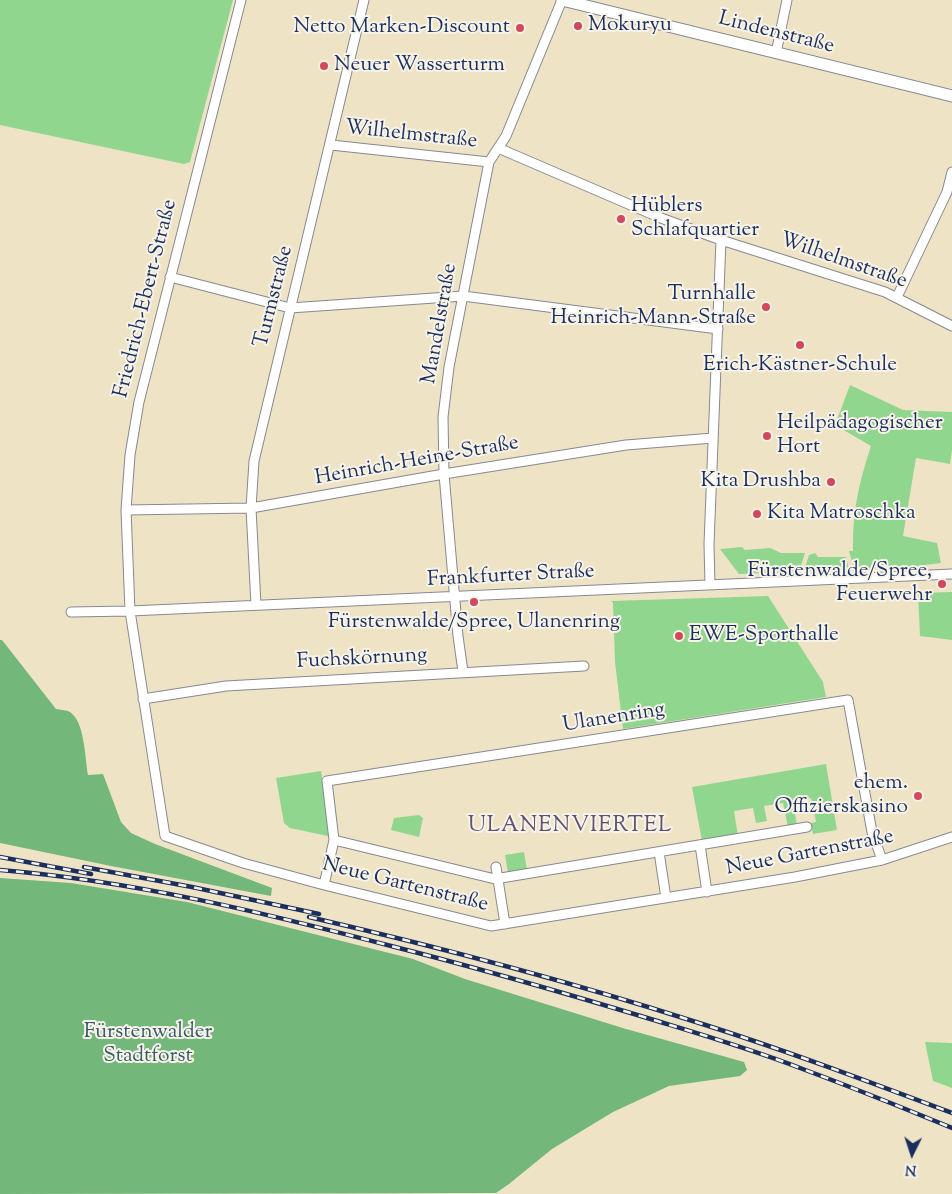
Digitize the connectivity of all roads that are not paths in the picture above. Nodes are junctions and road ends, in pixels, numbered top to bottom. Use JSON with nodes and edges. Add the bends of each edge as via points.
{"nodes":[{"id":1,"x":241,"y":0,"type":"edge"},
{"id":2,"x":364,"y":0,"type":"edge"},
{"id":3,"x":562,"y":0,"type":"edge"},
{"id":4,"x":787,"y":0,"type":"edge"},
{"id":5,"x":776,"y":53,"type":"junction"},
{"id":6,"x":952,"y":96,"type":"edge"},
{"id":7,"x":331,"y":146,"type":"junction"},
{"id":8,"x":498,"y":148,"type":"junction"},
{"id":9,"x":488,"y":162,"type":"junction"},
{"id":10,"x":952,"y":172,"type":"edge"},
{"id":11,"x":721,"y":240,"type":"junction"},
{"id":12,"x":170,"y":277,"type":"junction"},
{"id":13,"x":463,"y":296,"type":"junction"},
{"id":14,"x":897,"y":297,"type":"junction"},
{"id":15,"x":290,"y":308,"type":"junction"},
{"id":16,"x":952,"y":326,"type":"edge"},
{"id":17,"x":718,"y":329,"type":"junction"},
{"id":18,"x":713,"y":438,"type":"junction"},
{"id":19,"x":444,"y":474,"type":"junction"},
{"id":20,"x":251,"y":508,"type":"junction"},
{"id":21,"x":126,"y":510,"type":"junction"},
{"id":22,"x":952,"y":574,"type":"edge"},
{"id":23,"x":710,"y":585,"type":"junction"},
{"id":24,"x":456,"y":597,"type":"junction"},
{"id":25,"x":256,"y":605,"type":"junction"},
{"id":26,"x":130,"y":611,"type":"junction"},
{"id":27,"x":71,"y":612,"type":"dead end"},
{"id":28,"x":584,"y":666,"type":"dead end"},
{"id":29,"x":464,"y":672,"type":"junction"},
{"id":30,"x":144,"y":699,"type":"junction"},
{"id":31,"x":807,"y":828,"type":"dead end"},
{"id":32,"x":952,"y":837,"type":"edge"},
{"id":33,"x":334,"y":840,"type":"junction"},
{"id":34,"x":700,"y":846,"type":"junction"},
{"id":35,"x":659,"y":852,"type":"junction"},
{"id":36,"x":882,"y":860,"type":"junction"},
{"id":37,"x":496,"y":867,"type":"dead end"},
{"id":38,"x":498,"y":879,"type":"junction"},
{"id":39,"x":324,"y":885,"type":"junction"},
{"id":40,"x":707,"y":892,"type":"junction"},
{"id":41,"x":666,"y":898,"type":"junction"},
{"id":42,"x":505,"y":924,"type":"junction"}],
"edges":[{"from":1,"to":12,"type":"street","name":"Friedrich-Ebert-Straße"},
{"from":2,"to":7,"type":"street","name":"Turmstraße"},
{"from":3,"to":5,"type":"street","name":"Lindenstraße"},
{"from":3,"to":8,"type":"street","name":"Mandelstraße","via":[[506,136]]},
{"from":4,"to":5,"type":"street"},
{"from":5,"to":6,"type":"street","name":"Lindenstraße"},
{"from":7,"to":9,"type":"street","name":"Wilhelmstraße"},
{"from":7,"to":15,"type":"street","name":"Turmstraße"},
{"from":8,"to":9,"type":"street","name":"Mandelstraße"},
{"from":8,"to":11,"type":"street","name":"Wilhelmstraße","via":[[656,216]]},
{"from":9,"to":13,"type":"street","name":"Mandelstraße"},
{"from":10,"to":14,"type":"street","via":[[946,195]]},
{"from":11,"to":14,"type":"street","name":"Wilhelmstraße"},
{"from":11,"to":17,"type":"street"},
{"from":12,"to":15,"type":"street"},
{"from":12,"to":21,"type":"street","name":"Friedrich-Ebert-Straße","via":[[139,402],[130,455]]},
{"from":13,"to":15,"type":"street"},
{"from":13,"to":17,"type":"street"},
{"from":13,"to":19,"type":"street","name":"Mandelstraße","via":[[443,417]]},
{"from":14,"to":16,"type":"street","name":"Wilhelmstraße"},
{"from":15,"to":20,"type":"street","name":"Turmstraße","via":[[254,461]]},
{"from":17,"to":18,"type":"street"},
{"from":18,"to":19,"type":"street","name":"Heinrich-Heine-Straße","via":[[626,444]]},
{"from":18,"to":23,"type":"street"},
{"from":19,"to":20,"type":"street","name":"Heinrich-Heine-Straße"},
{"from":19,"to":24,"type":"street","name":"Mandelstraße"},
{"from":20,"to":21,"type":"street","name":"Heinrich-Heine-Straße"},
{"from":20,"to":25,"type":"street","name":"Turmstraße"},
{"from":21,"to":26,"type":"street","name":"Friedrich-Ebert-Straße"},
{"from":22,"to":23,"type":"street","name":"Frankfurter Straße"},
{"from":23,"to":24,"type":"street","name":"Frankfurter Straße"},
{"from":24,"to":25,"type":"street","name":"Frankfurter Straße"},
{"from":24,"to":29,"type":"street","name":"Mandelstraße"},
{"from":25,"to":26,"type":"street","name":"Frankfurter Straße"},
{"from":26,"to":27,"type":"street","name":"Frankfurter Straße"},
{"from":26,"to":30,"type":"street","name":"Neue Gartenstraße"},
{"from":28,"to":29,"type":"street","name":"Fuchskörnung"},
{"from":29,"to":30,"type":"street","name":"Fuchskörnung","via":[[226,686]]},
{"from":30,"to":39,"type":"street","name":"Neue Gartenstraße","via":[[165,836],[244,863]]},
{"from":31,"to":34,"type":"street"},
{"from":32,"to":36,"type":"street","name":"Neue Gartenstraße"},
{"from":33,"to":36,"type":"street","name":"Ulanenring","via":[[327,781],[848,700],[872,832]]},
{"from":33,"to":38,"type":"street"},
{"from":33,"to":39,"type":"street","name":"Ulanenring"},
{"from":34,"to":35,"type":"street"},
{"from":34,"to":40,"type":"street"},
{"from":35,"to":38,"type":"street"},
{"from":35,"to":41,"type":"street"},
{"from":36,"to":40,"type":"street","name":"Neue Gartenstraße"},
{"from":37,"to":38,"type":"street"},
{"from":38,"to":42,"type":"street"},
{"from":39,"to":42,"type":"street","name":"Neue Gartenstraße","via":[[491,926]]},
{"from":40,"to":41,"type":"street","name":"Neue Gartenstraße"},
{"from":41,"to":42,"type":"street","name":"Neue Gartenstraße"}]}
